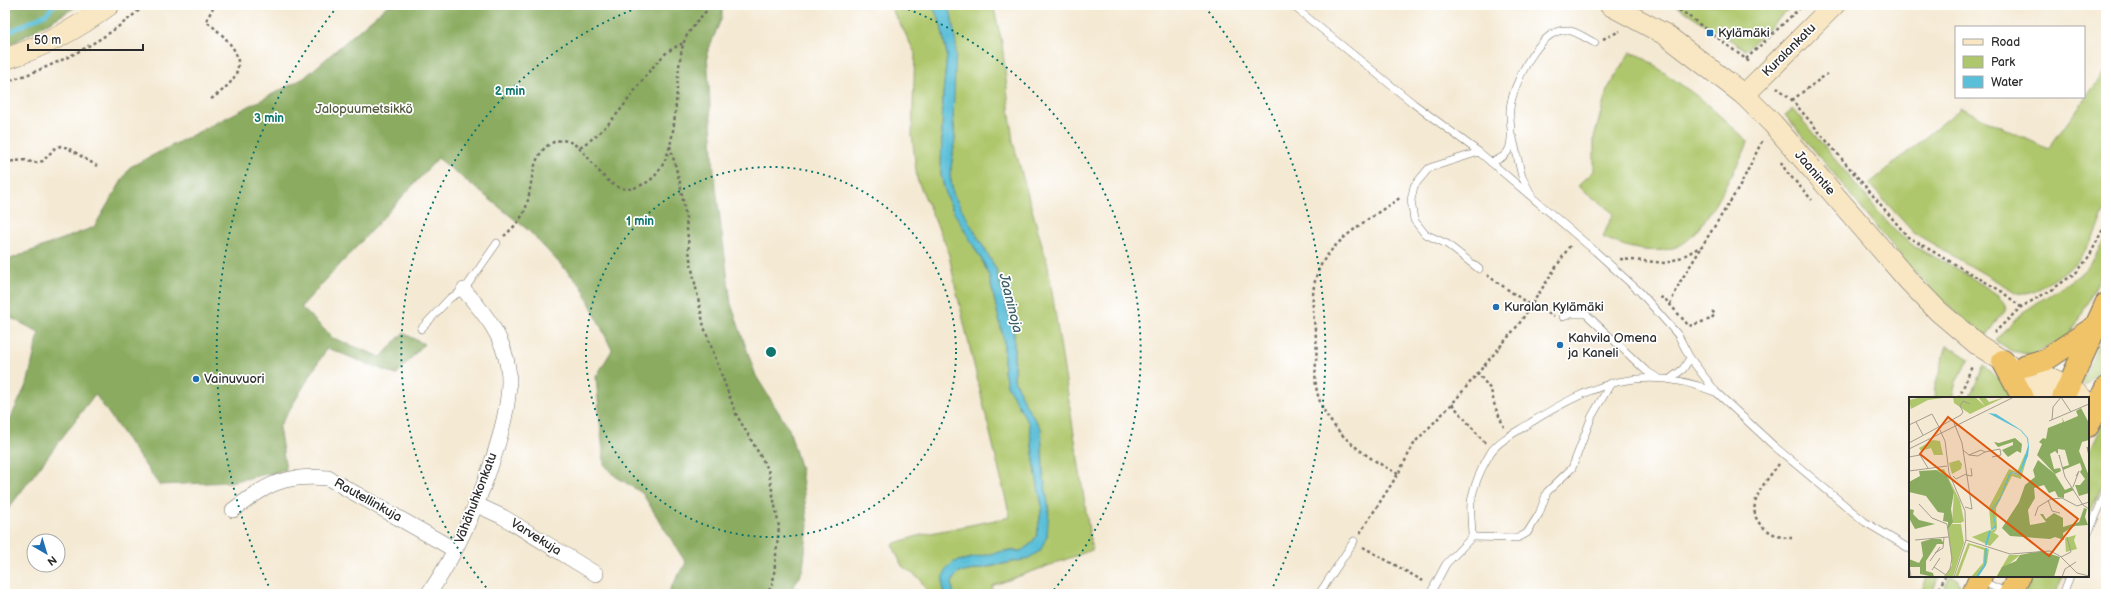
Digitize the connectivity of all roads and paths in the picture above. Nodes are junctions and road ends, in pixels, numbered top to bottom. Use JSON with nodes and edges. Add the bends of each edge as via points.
{"nodes":[{"id":1,"x":109,"y":5,"type":"edge"},
{"id":2,"x":145,"y":5,"type":"edge"},
{"id":3,"x":711,"y":5,"type":"edge"},
{"id":4,"x":1292,"y":5,"type":"edge"},
{"id":5,"x":1610,"y":5,"type":"edge"},
{"id":6,"x":1668,"y":5,"type":"edge"},
{"id":7,"x":1803,"y":5,"type":"edge"},
{"id":8,"x":1834,"y":5,"type":"edge"},
{"id":9,"x":214,"y":6,"type":"edge"},
{"id":10,"x":1615,"y":28,"type":"dead end"},
{"id":11,"x":1621,"y":31,"type":"junction"},
{"id":12,"x":1627,"y":34,"type":"dead end"},
{"id":13,"x":683,"y":43,"type":"junction"},
{"id":14,"x":1595,"y":43,"type":"joint"},
{"id":15,"x":5,"y":59,"type":"edge"},
{"id":16,"x":1827,"y":74,"type":"dead end"},
{"id":17,"x":5,"y":82,"type":"edge"},
{"id":18,"x":1778,"y":88,"type":"dead end"},
{"id":19,"x":1744,"y":95,"type":"junction"},
{"id":20,"x":211,"y":98,"type":"dead end"},
{"id":21,"x":1792,"y":100,"type":"junction"},
{"id":22,"x":1759,"y":133,"type":"dead end"},
{"id":23,"x":1512,"y":134,"type":"junction"},
{"id":24,"x":1764,"y":138,"type":"junction"},
{"id":25,"x":1767,"y":142,"type":"dead end"},
{"id":26,"x":670,"y":146,"type":"junction"},
{"id":27,"x":580,"y":147,"type":"junction"},
{"id":28,"x":1479,"y":152,"type":"junction"},
{"id":29,"x":1780,"y":160,"type":"dead end"},
{"id":30,"x":5,"y":162,"type":"edge"},
{"id":31,"x":1490,"y":162,"type":"junction"},
{"id":32,"x":97,"y":166,"type":"dead end"},
{"id":33,"x":1414,"y":188,"type":"junction"},
{"id":34,"x":1534,"y":199,"type":"junction"},
{"id":35,"x":1816,"y":204,"type":"dead end"},
{"id":36,"x":2106,"y":223,"type":"edge"},
{"id":37,"x":1576,"y":235,"type":"junction"},
{"id":38,"x":497,"y":243,"type":"joint"},
{"id":39,"x":1702,"y":246,"type":"junction"},
{"id":40,"x":1595,"y":251,"type":"junction"},
{"id":41,"x":1478,"y":269,"type":"joint"},
{"id":42,"x":464,"y":290,"type":"junction"},
{"id":43,"x":1640,"y":292,"type":"junction"},
{"id":44,"x":1670,"y":304,"type":"junction"},
{"id":45,"x":2106,"y":304,"type":"edge"},
{"id":46,"x":1530,"y":305,"type":"junction"},
{"id":47,"x":2022,"y":307,"type":"junction"},
{"id":48,"x":1711,"y":310,"type":"dead end"},
{"id":49,"x":1563,"y":317,"type":"joint"},
{"id":50,"x":2095,"y":327,"type":"junction"},
{"id":51,"x":421,"y":329,"type":"dead end"},
{"id":52,"x":1994,"y":333,"type":"dead end"},
{"id":53,"x":1690,"y":358,"type":"junction"},
{"id":54,"x":2014,"y":363,"type":"junction"},
{"id":55,"x":1972,"y":366,"type":"dead end"},
{"id":56,"x":1477,"y":372,"type":"junction"},
{"id":57,"x":1658,"y":378,"type":"junction"},
{"id":58,"x":1670,"y":379,"type":"junction"},
{"id":59,"x":1611,"y":383,"type":"junction"},
{"id":60,"x":2106,"y":388,"type":"edge"},
{"id":61,"x":1716,"y":392,"type":"junction"},
{"id":62,"x":1959,"y":397,"type":"edge"},
{"id":63,"x":2023,"y":397,"type":"edge"},
{"id":64,"x":2067,"y":397,"type":"edge"},
{"id":65,"x":2080,"y":397,"type":"edge"},
{"id":66,"x":2089,"y":398,"type":"edge"},
{"id":67,"x":1452,"y":404,"type":"junction"},
{"id":68,"x":1509,"y":436,"type":"junction"},
{"id":69,"x":1492,"y":451,"type":"junction"},
{"id":70,"x":1785,"y":456,"type":"junction"},
{"id":71,"x":1398,"y":474,"type":"junction"},
{"id":72,"x":2106,"y":492,"type":"edge"},
{"id":73,"x":475,"y":504,"type":"junction"},
{"id":74,"x":233,"y":510,"type":"dead end"},
{"id":75,"x":2089,"y":532,"type":"edge"},
{"id":76,"x":1472,"y":537,"type":"junction"},
{"id":77,"x":1792,"y":538,"type":"dead end"},
{"id":78,"x":1354,"y":542,"type":"junction"},
{"id":79,"x":1909,"y":548,"type":"edge"},
{"id":80,"x":456,"y":550,"type":"junction"},
{"id":81,"x":596,"y":574,"type":"dead end"},
{"id":82,"x":1945,"y":577,"type":"edge"},
{"id":83,"x":2018,"y":577,"type":"edge"},
{"id":84,"x":2070,"y":577,"type":"edge"},
{"id":85,"x":1976,"y":581,"type":"edge"},
{"id":86,"x":1434,"y":587,"type":"junction"},
{"id":87,"x":428,"y":594,"type":"edge"},
{"id":88,"x":767,"y":594,"type":"edge"},
{"id":89,"x":1319,"y":594,"type":"edge"},
{"id":90,"x":1430,"y":594,"type":"edge"},
{"id":91,"x":1937,"y":594,"type":"edge"},
{"id":92,"x":2010,"y":594,"type":"edge"},
{"id":93,"x":2062,"y":594,"type":"edge"}],
"edges":[{"from":1,"to":15,"type":"main road","via":[[60,37]]},
{"from":2,"to":17,"type":"path","via":[[97,43],[30,74]]},
{"from":3,"to":13,"type":"path"},
{"from":4,"to":28,"type":"lane","via":[[1414,104]]},
{"from":5,"to":19,"type":"main road","name":"Jaanintie","via":[[1666,35]]},
{"from":6,"to":7,"type":"path","via":[[1683,12],[1746,60]]},
{"from":8,"to":19,"type":"main road","name":"Kuralankatu"},
{"from":9,"to":20,"type":"path","via":[[206,21],[233,47],[238,59],[237,75],[227,88]]},
{"from":10,"to":11,"type":"path"},
{"from":11,"to":12,"type":"path"},
{"from":11,"to":14,"type":"path"},
{"from":13,"to":26,"type":"path"},
{"from":13,"to":27,"type":"path","via":[[663,56],[619,113]]},
{"from":14,"to":23,"type":"lane","via":[[1567,30],[1548,37],[1524,67],[1514,91],[1510,110]]},
{"from":16,"to":21,"type":"path"},
{"from":18,"to":21,"type":"path"},
{"from":19,"to":54,"type":"main road","name":"Jaanintie","via":[[1774,124],[1923,296],[1958,329]]},
{"from":21,"to":47,"type":"path","via":[[1908,237],[2001,291]]},
{"from":22,"to":24,"type":"path"},
{"from":23,"to":31,"type":"lane","via":[[1509,150],[1500,160]]},
{"from":23,"to":34,"type":"lane","via":[[1522,177]]},
{"from":24,"to":25,"type":"path"},
{"from":24,"to":39,"type":"path","via":[[1740,186]]},
{"from":26,"to":27,"type":"path","via":[[659,172],[649,182],[635,188],[614,185],[602,175]]},
{"from":26,"to":88,"type":"path","via":[[680,183],[690,259],[704,328],[736,414],[768,468],[779,527],[773,583]]},
{"from":27,"to":38,"type":"path","via":[[561,140],[551,143],[542,151],[532,175],[524,212],[515,226]]},
{"from":28,"to":31,"type":"lane"},
{"from":28,"to":33,"type":"lane","via":[[1429,168]]},
{"from":29,"to":35,"type":"path","via":[[1786,171]]},
{"from":30,"to":32,"type":"path","via":[[43,161],[55,148],[61,146]]},
{"from":31,"to":34,"type":"lane"},
{"from":33,"to":41,"type":"lane","via":[[1411,200],[1414,220],[1425,234],[1447,244]]},
{"from":33,"to":71,"type":"path","via":[[1355,229],[1329,254],[1314,279],[1312,306],[1317,350],[1317,388],[1328,416],[1362,453]]},
{"from":34,"to":37,"type":"lane"},
{"from":36,"to":47,"type":"path","via":[[2090,256],[2078,270],[2053,289]]},
{"from":37,"to":40,"type":"lane"},
{"from":37,"to":46,"type":"path"},
{"from":38,"to":42,"type":"lane"},
{"from":39,"to":40,"type":"path","via":[[1666,263],[1616,258]]},
{"from":39,"to":44,"type":"path"},
{"from":40,"to":43,"type":"lane"},
{"from":41,"to":46,"type":"path"},
{"from":42,"to":51,"type":"lane","via":[[450,298]]},
{"from":42,"to":73,"type":"street","name":"Vähähuhkonkatu","via":[[494,326],[509,369],[507,406],[488,475]]},
{"from":43,"to":44,"type":"path","via":[[1665,299]]},
{"from":43,"to":53,"type":"lane","via":[[1678,335]]},
{"from":44,"to":48,"type":"path","via":[[1689,326],[1711,319],[1715,314]]},
{"from":45,"to":50,"type":"highway"},
{"from":46,"to":49,"type":"path"},
{"from":46,"to":56,"type":"path","via":[[1519,324]]},
{"from":47,"to":52,"type":"path"},
{"from":49,"to":57,"type":"lane","via":[[1586,314],[1645,370]]},
{"from":50,"to":54,"type":"highway","via":[[2045,360]]},
{"from":50,"to":65,"type":"highway"},
{"from":53,"to":58,"type":"lane","via":[[1683,369]]},
{"from":53,"to":61,"type":"lane"},
{"from":54,"to":63,"type":"highway"},
{"from":54,"to":64,"type":"main road","name":"Jaanintie"},
{"from":55,"to":62,"type":"path"},
{"from":56,"to":67,"type":"path"},
{"from":56,"to":68,"type":"path","via":[[1491,390],[1495,406]]},
{"from":57,"to":58,"type":"lane"},
{"from":57,"to":59,"type":"lane","via":[[1641,377]]},
{"from":58,"to":61,"type":"lane"},
{"from":59,"to":68,"type":"lane","via":[[1552,409]]},
{"from":59,"to":76,"type":"lane","via":[[1592,416],[1572,468],[1547,492],[1539,514],[1527,533],[1518,538]]},
{"from":60,"to":66,"type":"highway"},
{"from":61,"to":70,"type":"lane"},
{"from":67,"to":69,"type":"path"},
{"from":67,"to":71,"type":"path","via":[[1415,442]]},
{"from":68,"to":69,"type":"lane"},
{"from":69,"to":76,"type":"lane","via":[[1478,478],[1471,503]]},
{"from":70,"to":77,"type":"path","via":[[1769,476],[1755,502],[1753,512],[1758,523],[1775,536]]},
{"from":70,"to":79,"type":"lane","via":[[1865,522]]},
{"from":71,"to":78,"type":"path"},
{"from":72,"to":75,"type":"lane"},
{"from":73,"to":80,"type":"street","name":"Vähähuhkonkatu"},
{"from":73,"to":81,"type":"street","name":"Varvekuja","via":[[503,517]]},
{"from":74,"to":80,"type":"street","name":"Rautellinkuja","via":[[264,487],[304,476],[328,478]]},
{"from":76,"to":86,"type":"lane","via":[[1446,564]]},
{"from":78,"to":86,"type":"path"},
{"from":78,"to":89,"type":"lane"},
{"from":80,"to":87,"type":"street","name":"Vähähuhkonkatu"},
{"from":82,"to":91,"type":"path"},
{"from":83,"to":92,"type":"highway"},
{"from":84,"to":93,"type":"lane"},
{"from":85,"to":92,"type":"lane"},
{"from":86,"to":90,"type":"lane"}]}
